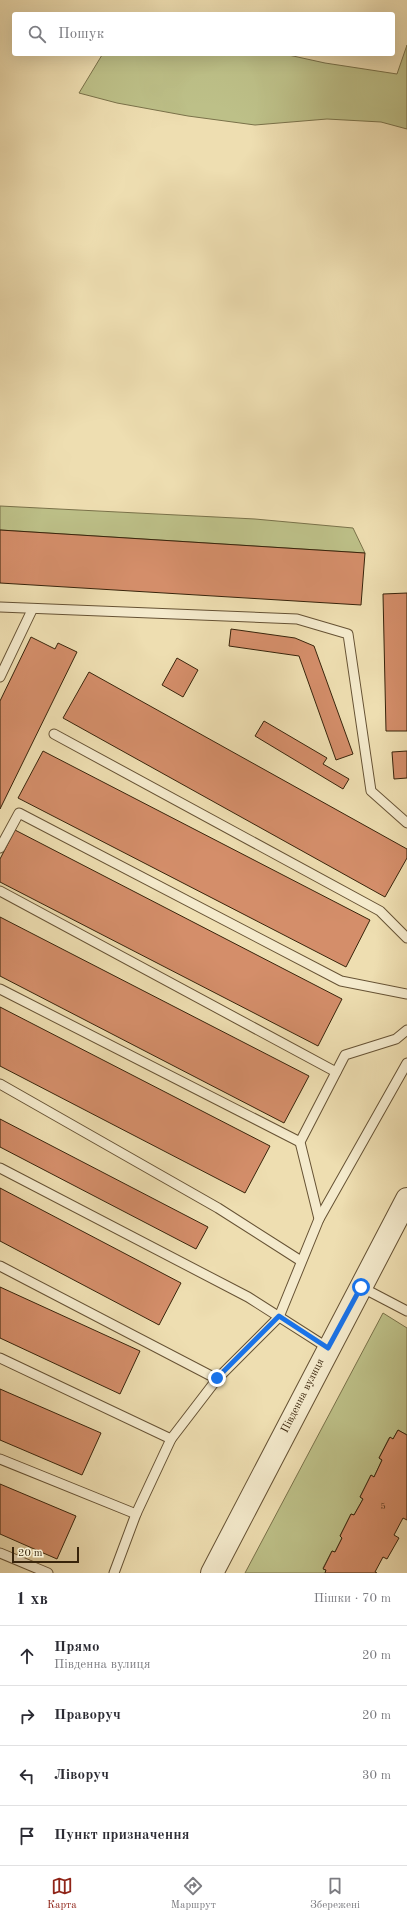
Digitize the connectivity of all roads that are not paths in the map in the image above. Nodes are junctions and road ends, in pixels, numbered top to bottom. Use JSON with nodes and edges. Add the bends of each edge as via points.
{"nodes":[{"id":1,"x":0,"y":607,"type":"edge"},
{"id":2,"x":32,"y":610,"type":"junction"},
{"id":3,"x":0,"y":677,"type":"edge"},
{"id":4,"x":54,"y":734,"type":"dead end"},
{"id":5,"x":407,"y":823,"type":"edge"},
{"id":6,"x":0,"y":848,"type":"edge"},
{"id":7,"x":0,"y":891,"type":"edge"},
{"id":8,"x":407,"y":938,"type":"edge"},
{"id":9,"x":0,"y":989,"type":"edge"},
{"id":10,"x":407,"y":994,"type":"edge"},
{"id":11,"x":407,"y":1030,"type":"edge"},
{"id":12,"x":407,"y":1063,"type":"edge"},
{"id":13,"x":336,"y":1072,"type":"junction"},
{"id":14,"x":0,"y":1084,"type":"edge"},
{"id":15,"x":300,"y":1142,"type":"junction"},
{"id":16,"x":0,"y":1168,"type":"edge"},
{"id":17,"x":407,"y":1199,"type":"edge"},
{"id":18,"x":319,"y":1219,"type":"junction"},
{"id":19,"x":301,"y":1261,"type":"junction"},
{"id":20,"x":0,"y":1266,"type":"edge"},
{"id":21,"x":361,"y":1287,"type":"junction"},
{"id":22,"x":407,"y":1311,"type":"edge"},
{"id":23,"x":279,"y":1316,"type":"junction"},
{"id":24,"x":328,"y":1348,"type":"junction"},
{"id":25,"x":0,"y":1358,"type":"edge"},
{"id":26,"x":217,"y":1378,"type":"junction"},
{"id":27,"x":171,"y":1439,"type":"junction"},
{"id":28,"x":0,"y":1459,"type":"edge"},
{"id":29,"x":136,"y":1514,"type":"junction"},
{"id":30,"x":0,"y":1553,"type":"edge"},
{"id":31,"x":48,"y":1573,"type":"edge"},
{"id":32,"x":114,"y":1573,"type":"edge"},
{"id":33,"x":212,"y":1573,"type":"edge"}],
"edges":[{"from":1,"to":2,"type":"lane"},
{"from":2,"to":3,"type":"lane"},
{"from":2,"to":5,"type":"lane","via":[[297,619],[348,634],[371,791]]},
{"from":4,"to":8,"type":"lane","via":[[380,911]]},
{"from":6,"to":10,"type":"lane","via":[[19,813],[341,981]]},
{"from":7,"to":13,"type":"lane"},
{"from":9,"to":15,"type":"lane"},
{"from":11,"to":13,"type":"lane","via":[[396,1039],[345,1055]]},
{"from":12,"to":18,"type":"lane"},
{"from":13,"to":15,"type":"lane"},
{"from":14,"to":19,"type":"lane","via":[[218,1208]]},
{"from":15,"to":18,"type":"lane"},
{"from":16,"to":23,"type":"lane","via":[[248,1297]]},
{"from":17,"to":21,"type":"street","name":"Південна вулиця"},
{"from":18,"to":19,"type":"lane"},
{"from":19,"to":23,"type":"lane"},
{"from":20,"to":26,"type":"lane"},
{"from":21,"to":22,"type":"lane"},
{"from":21,"to":24,"type":"street","name":"Південна вулиця"},
{"from":23,"to":24,"type":"lane"},
{"from":23,"to":26,"type":"lane"},
{"from":24,"to":33,"type":"street","name":"Південна вулиця"},
{"from":25,"to":27,"type":"lane"},
{"from":26,"to":27,"type":"lane"},
{"from":27,"to":29,"type":"lane"},
{"from":28,"to":29,"type":"lane"},
{"from":29,"to":32,"type":"lane"},
{"from":30,"to":31,"type":"lane"}]}
